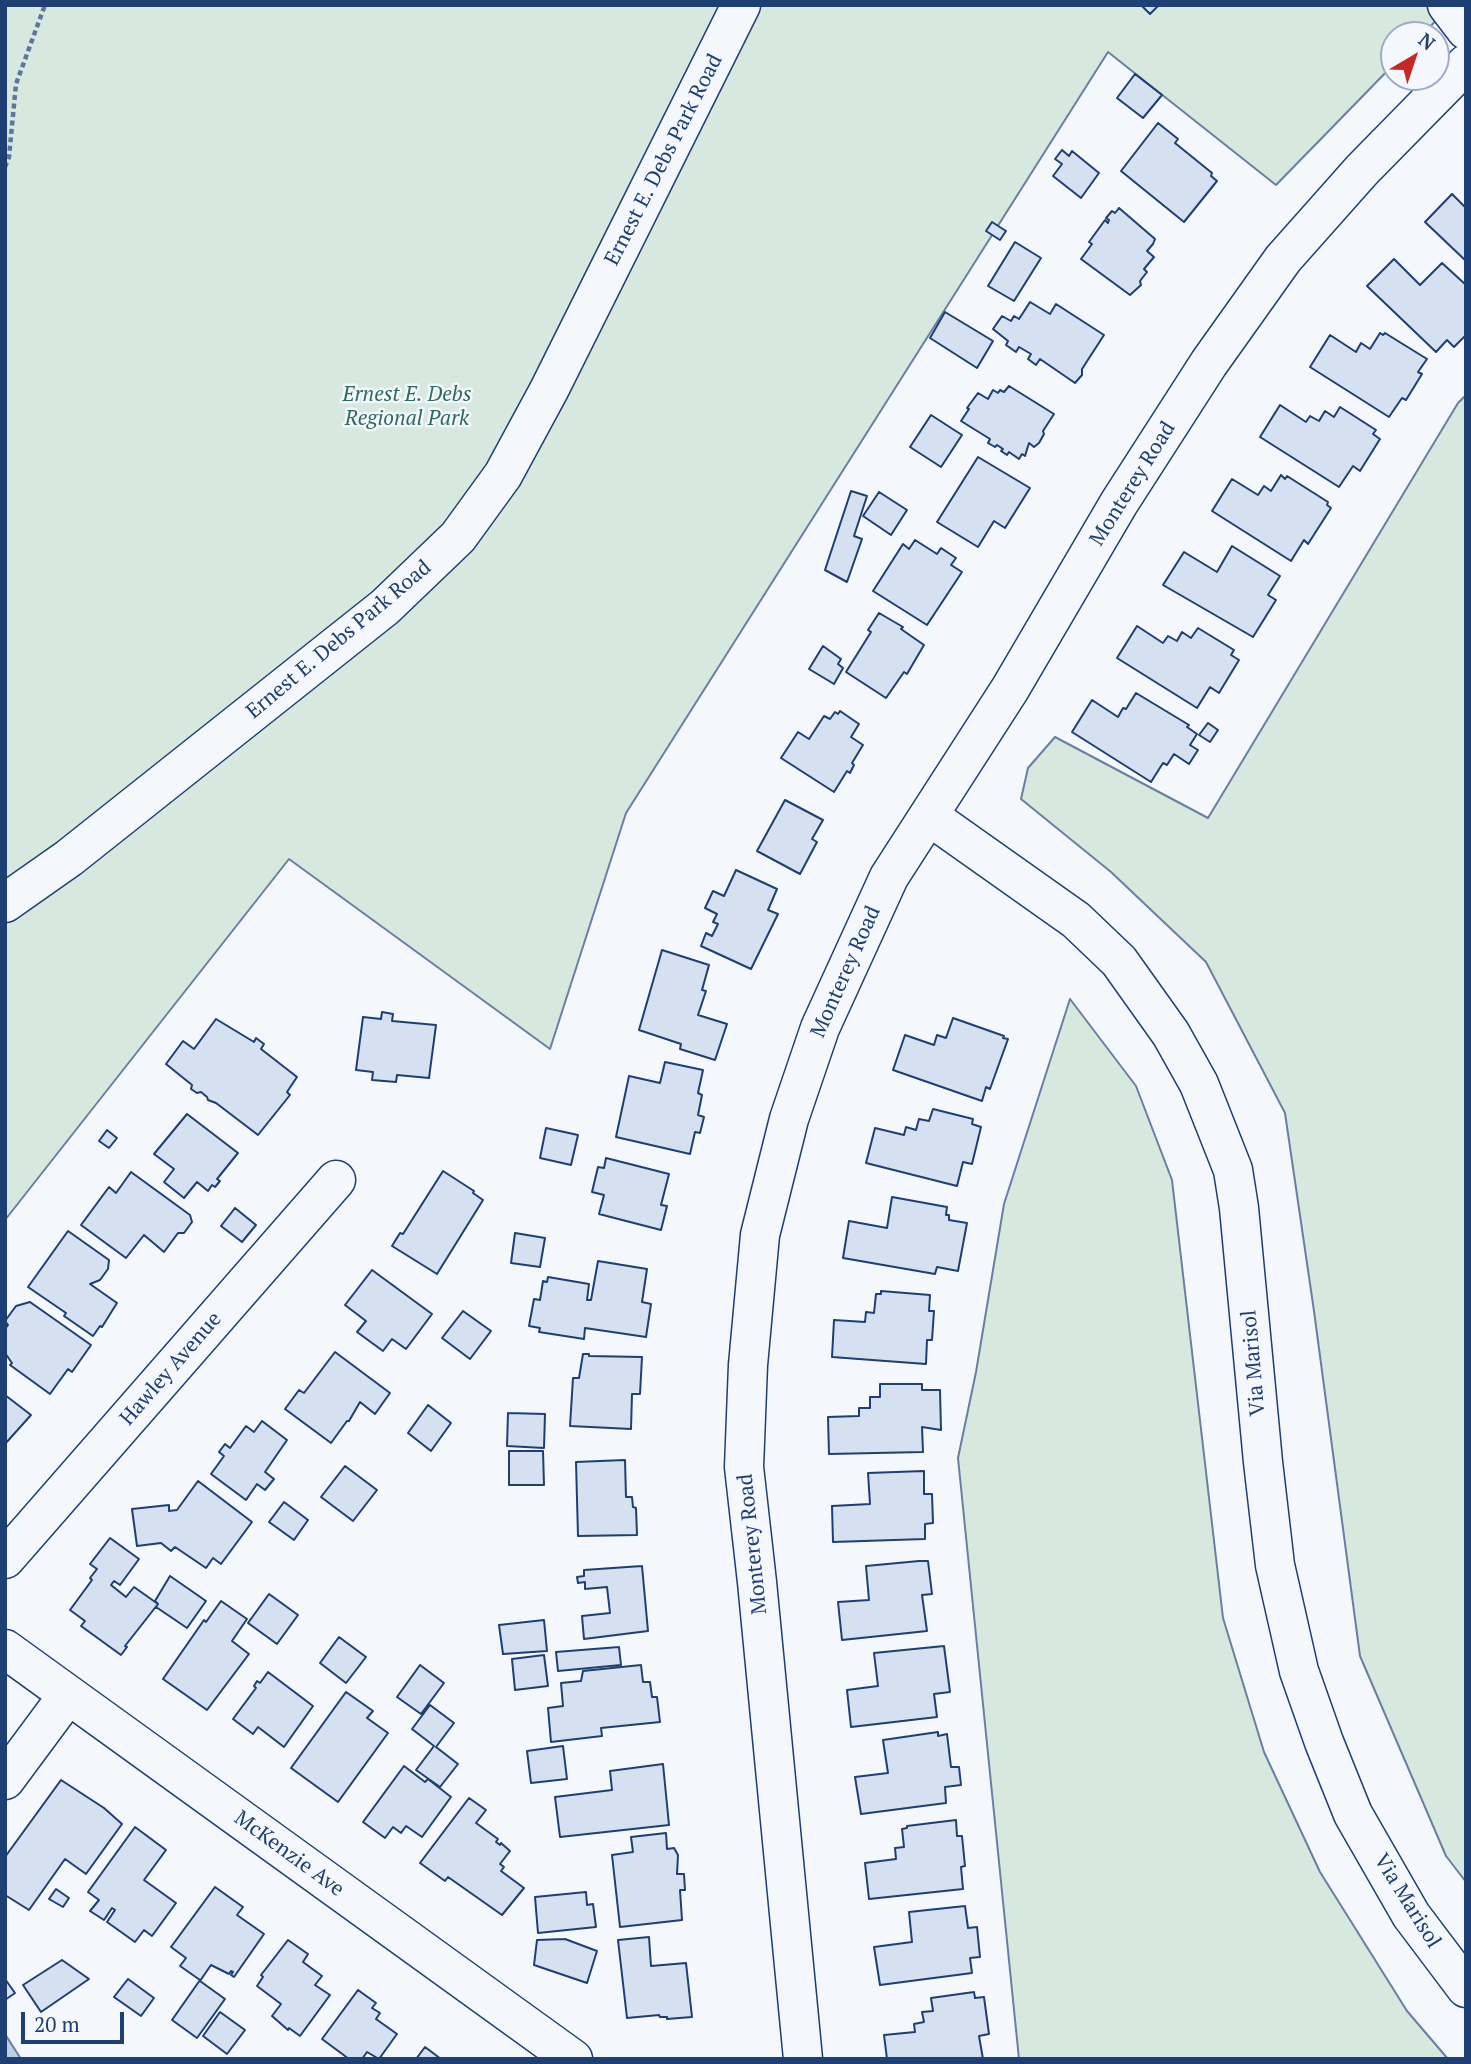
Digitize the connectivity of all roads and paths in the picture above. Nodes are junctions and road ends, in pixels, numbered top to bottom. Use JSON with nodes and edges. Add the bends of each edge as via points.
{"nodes":[{"id":1,"x":45,"y":5,"type":"edge"},
{"id":2,"x":741,"y":5,"type":"edge"},
{"id":3,"x":1447,"y":5,"type":"edge"},
{"id":4,"x":1466,"y":30,"type":"edge"},
{"id":5,"x":1466,"y":64,"type":"edge"},
{"id":6,"x":5,"y":167,"type":"edge"},
{"id":7,"x":929,"y":816,"type":"junction"},
{"id":8,"x":5,"y":903,"type":"edge"},
{"id":9,"x":336,"y":1180,"type":"dead end"},
{"id":10,"x":5,"y":1559,"type":"edge"},
{"id":11,"x":5,"y":1649,"type":"edge"},
{"id":12,"x":68,"y":1695,"type":"junction"},
{"id":13,"x":5,"y":1780,"type":"edge"},
{"id":14,"x":1466,"y":1988,"type":"edge"},
{"id":15,"x":801,"y":2058,"type":"edge"},
{"id":16,"x":573,"y":2059,"type":"edge"}],
"edges":[{"from":1,"to":6,"type":"path","via":[[16,84]]},
{"from":2,"to":8,"type":"street","name":"Ernest E. Debs Park Road","via":[[549,390],[503,475],[458,537],[385,607],[69,858]]},
{"from":3,"to":4,"type":"street"},
{"from":5,"to":7,"type":"street","name":"Monterey Road","via":[[1362,170],[1276,270],[1209,363]]},
{"from":7,"to":14,"type":"street","name":"Via Marisol","via":[[1076,920],[1119,961],[1171,1034],[1199,1084],[1233,1170],[1275,1565],[1299,1671],[1353,1814],[1411,1914]]},
{"from":7,"to":15,"type":"street","name":"Monterey Road","via":[[888,877],[820,1028],[789,1119],[760,1235],[744,1466]]},
{"from":9,"to":10,"type":"street","name":"Hawley Avenue"},
{"from":11,"to":12,"type":"street","name":"McKenzie Ave"},
{"from":12,"to":13,"type":"street"},
{"from":12,"to":16,"type":"street","name":"McKenzie Ave"}]}
